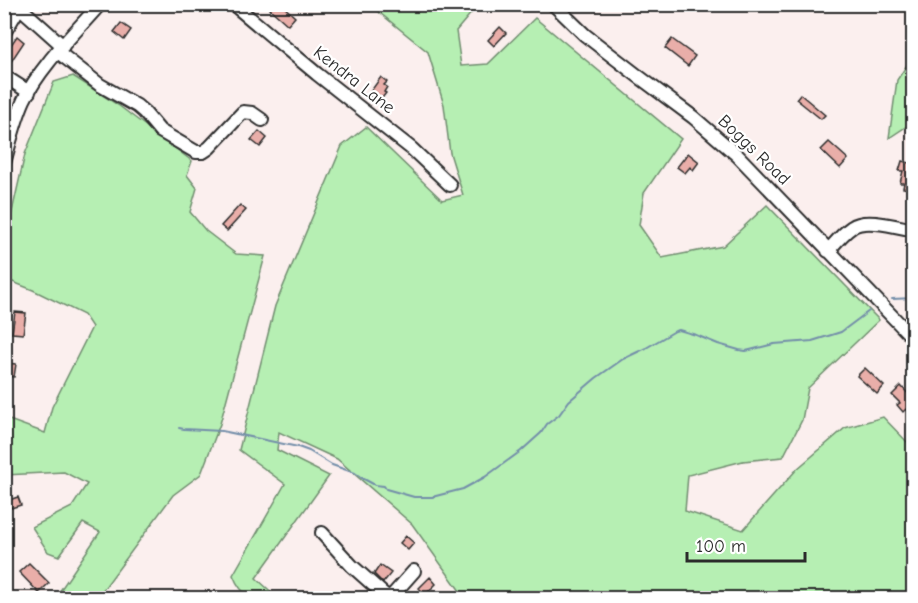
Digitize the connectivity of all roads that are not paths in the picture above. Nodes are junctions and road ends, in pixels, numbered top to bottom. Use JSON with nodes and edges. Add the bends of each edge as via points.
{"nodes":[{"id":1,"x":100,"y":4,"type":"edge"},
{"id":2,"x":233,"y":4,"type":"edge"},
{"id":3,"x":553,"y":4,"type":"edge"},
{"id":4,"x":17,"y":6,"type":"edge"},
{"id":5,"x":4,"y":33,"type":"edge"},
{"id":6,"x":61,"y":49,"type":"junction"},
{"id":7,"x":4,"y":76,"type":"edge"},
{"id":8,"x":29,"y":92,"type":"junction"},
{"id":9,"x":262,"y":120,"type":"dead end"},
{"id":10,"x":4,"y":163,"type":"edge"},
{"id":11,"x":450,"y":185,"type":"dead end"},
{"id":12,"x":914,"y":230,"type":"edge"},
{"id":13,"x":828,"y":251,"type":"junction"},
{"id":14,"x":914,"y":339,"type":"edge"},
{"id":15,"x":322,"y":533,"type":"dead end"},
{"id":16,"x":414,"y":571,"type":"dead end"},
{"id":17,"x":389,"y":598,"type":"edge"}],
"edges":[{"from":1,"to":6,"type":"street"},
{"from":2,"to":11,"type":"street","name":"Kendra Lane","via":[[412,149]]},
{"from":3,"to":13,"type":"street","name":"Boggs Road","via":[[585,35],[738,156]]},
{"from":4,"to":5,"type":"street"},
{"from":4,"to":6,"type":"street"},
{"from":6,"to":8,"type":"street"},
{"from":6,"to":9,"type":"street","via":[[99,85],[137,106],[160,131],[196,152],[203,152],[243,112]]},
{"from":7,"to":8,"type":"street"},
{"from":8,"to":10,"type":"street"},
{"from":12,"to":13,"type":"street","via":[[861,222],[853,225]]},
{"from":13,"to":14,"type":"street","name":"Boggs Road"},
{"from":15,"to":17,"type":"street"},
{"from":16,"to":17,"type":"street"}]}
